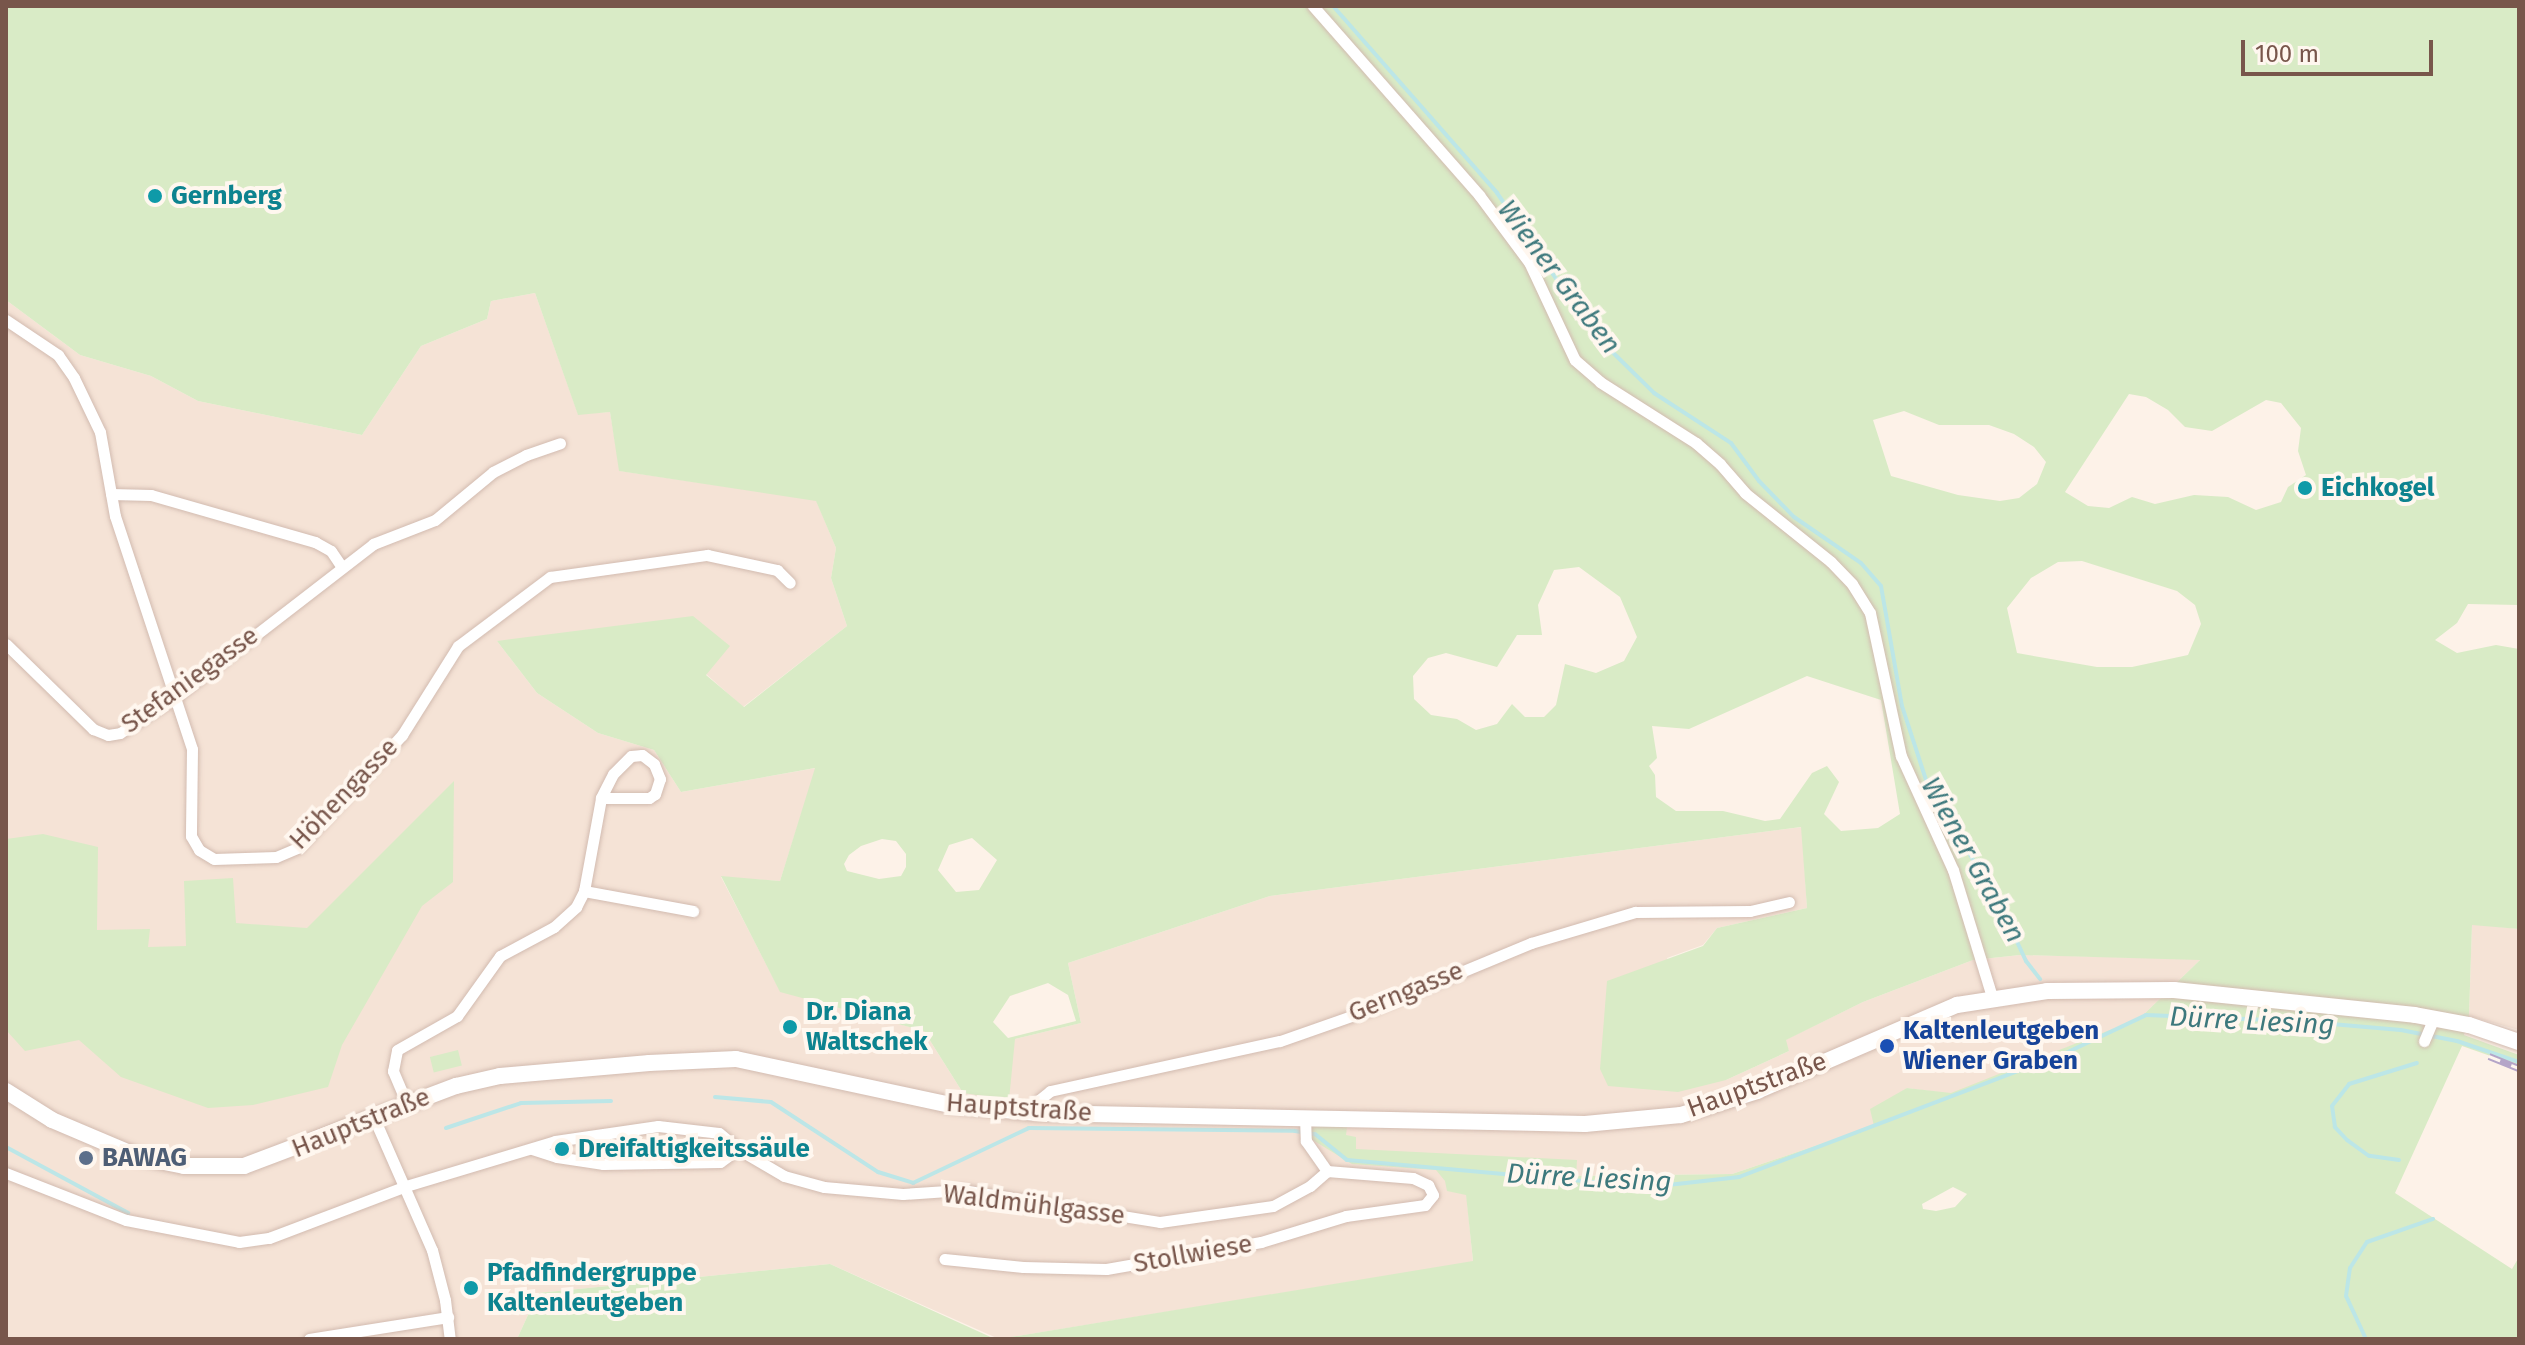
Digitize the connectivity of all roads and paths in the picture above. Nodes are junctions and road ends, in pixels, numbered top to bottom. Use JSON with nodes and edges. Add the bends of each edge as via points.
{"nodes":[{"id":1,"x":1313,"y":6,"type":"edge"},
{"id":2,"x":6,"y":320,"type":"edge"},
{"id":3,"x":560,"y":443,"type":"dead end"},
{"id":4,"x":111,"y":494,"type":"junction"},
{"id":5,"x":341,"y":566,"type":"junction"},
{"id":6,"x":790,"y":583,"type":"dead end"},
{"id":7,"x":6,"y":644,"type":"edge"},
{"id":8,"x":174,"y":698,"type":"junction"},
{"id":9,"x":601,"y":798,"type":"junction"},
{"id":10,"x":584,"y":891,"type":"junction"},
{"id":11,"x":1789,"y":902,"type":"dead end"},
{"id":12,"x":693,"y":911,"type":"dead end"},
{"id":13,"x":1992,"y":997,"type":"junction"},
{"id":14,"x":2432,"y":1023,"type":"junction"},
{"id":15,"x":2424,"y":1041,"type":"dead end"},
{"id":16,"x":2519,"y":1042,"type":"edge"},
{"id":17,"x":6,"y":1091,"type":"edge"},
{"id":18,"x":407,"y":1104,"type":"junction"},
{"id":19,"x":1038,"y":1113,"type":"junction"},
{"id":20,"x":374,"y":1118,"type":"junction"},
{"id":21,"x":1305,"y":1121,"type":"junction"},
{"id":22,"x":532,"y":1149,"type":"junction"},
{"id":23,"x":738,"y":1149,"type":"junction"},
{"id":24,"x":1327,"y":1171,"type":"junction"},
{"id":25,"x":6,"y":1173,"type":"edge"},
{"id":26,"x":406,"y":1186,"type":"junction"},
{"id":27,"x":944,"y":1259,"type":"dead end"},
{"id":28,"x":448,"y":1317,"type":"junction"},
{"id":29,"x":309,"y":1339,"type":"edge"},
{"id":30,"x":450,"y":1339,"type":"edge"}],
"edges":[{"from":1,"to":13,"type":"street","via":[[1479,195],[1529,262],[1575,360],[1600,382],[1696,443],[1763,510],[1852,584],[1870,613],[1901,756],[1953,870]]},
{"from":2,"to":4,"type":"street","name":"Höhengasse","via":[[58,355],[74,378],[100,432]]},
{"from":3,"to":5,"type":"street","name":"Stefaniegasse","via":[[493,472],[435,520],[373,544]]},
{"from":4,"to":5,"type":"street","via":[[151,495],[321,544]]},
{"from":4,"to":8,"type":"street","name":"Höhengasse"},
{"from":5,"to":8,"type":"street","name":"Stefaniegasse"},
{"from":6,"to":8,"type":"street","name":"Höhengasse","via":[[777,570],[707,555],[550,577],[458,646],[402,735],[304,842],[282,856],[220,860],[195,846],[189,830],[192,749]]},
{"from":7,"to":8,"type":"street","name":"Stefaniegasse","via":[[56,696],[104,734],[120,733]]},
{"from":9,"to":9,"type":"street","via":[[649,798],[660,779],[654,764],[642,755],[631,756],[613,774]]},
{"from":9,"to":10,"type":"street"},
{"from":10,"to":12,"type":"street"},
{"from":10,"to":18,"type":"street","via":[[576,907],[554,927],[500,956],[457,1016],[397,1050],[393,1071]]},
{"from":11,"to":19,"type":"street","name":"Gerngasse","via":[[1750,911],[1635,912],[1531,943],[1280,1041],[1050,1091],[1039,1100]]},
{"from":13,"to":14,"type":"main road","name":"Hauptstraße","via":[[2174,990]]},
{"from":13,"to":21,"type":"main road","name":"Hauptstraße","via":[[1931,1014],[1757,1091],[1681,1115],[1585,1124]]},
{"from":14,"to":15,"type":"street"},
{"from":14,"to":16,"type":"main road","name":"Hauptstraße"},
{"from":17,"to":20,"type":"main road","name":"Hauptstraße","via":[[113,1149],[184,1166],[256,1163]]},
{"from":18,"to":19,"type":"main road","name":"Hauptstraße","via":[[500,1076],[736,1059],[951,1105]]},
{"from":18,"to":20,"type":"main road","name":"Hauptstraße"},
{"from":19,"to":21,"type":"main road","name":"Hauptstraße"},
{"from":20,"to":26,"type":"street"},
{"from":21,"to":24,"type":"street","via":[[1306,1141]]},
{"from":22,"to":23,"type":"street","via":[[603,1164],[720,1162]]},
{"from":22,"to":23,"type":"street","name":"Waldmühlgasse","via":[[658,1126],[719,1133]]},
{"from":22,"to":26,"type":"street","name":"Waldmühlgasse"},
{"from":23,"to":24,"type":"street","name":"Waldmühlgasse","via":[[784,1176],[824,1187],[903,1194],[962,1190],[1160,1222],[1273,1206]]},
{"from":24,"to":27,"type":"street","name":"Stollwiese","via":[[1413,1178],[1428,1185],[1433,1195],[1425,1205],[1346,1216],[1261,1242],[1106,1269]]},
{"from":25,"to":26,"type":"street","name":"Waldmühlgasse","via":[[126,1220],[239,1242],[269,1238]]},
{"from":26,"to":28,"type":"street","via":[[432,1250]]},
{"from":28,"to":29,"type":"street"},
{"from":28,"to":30,"type":"street"}]}
